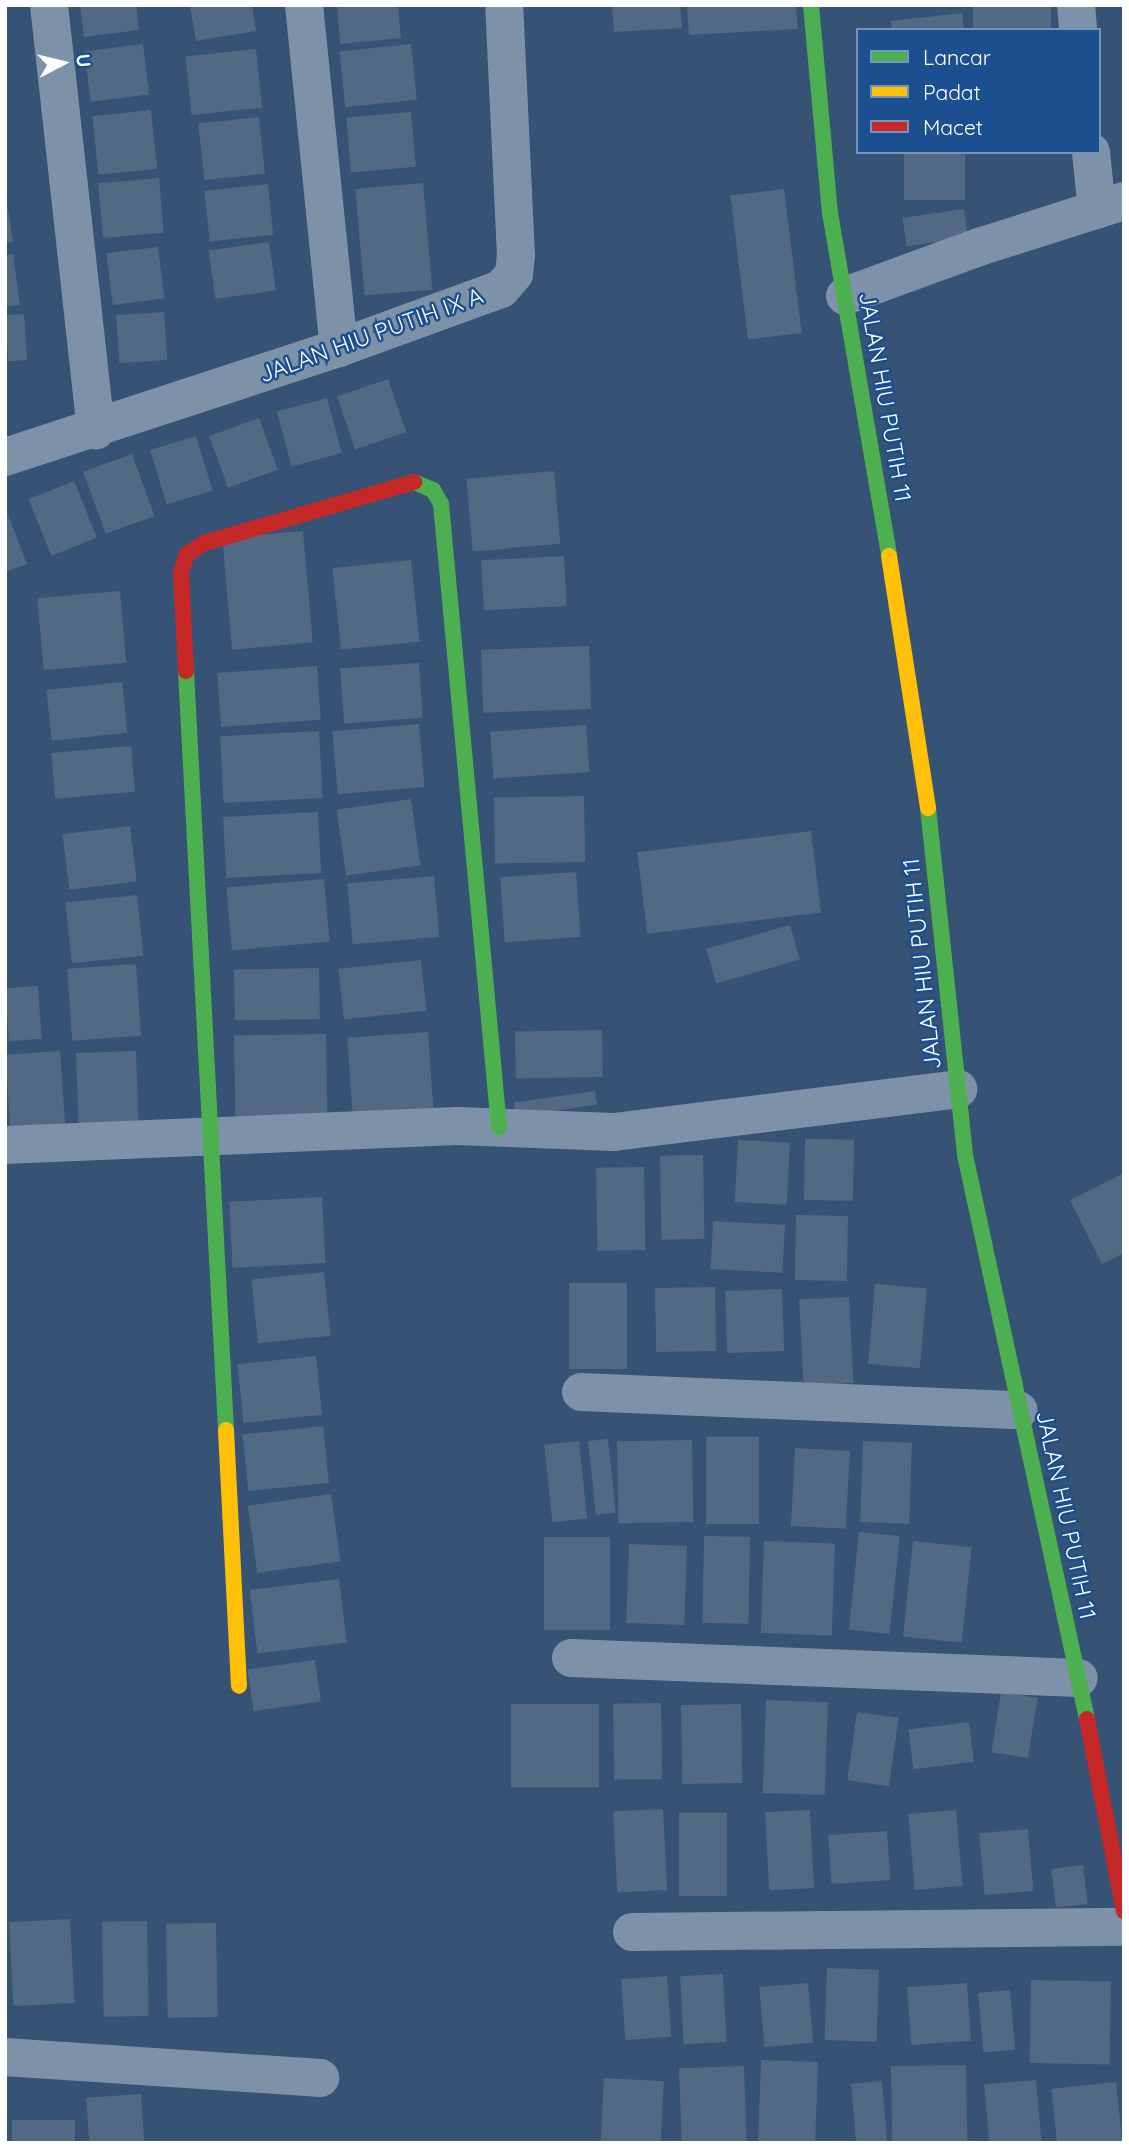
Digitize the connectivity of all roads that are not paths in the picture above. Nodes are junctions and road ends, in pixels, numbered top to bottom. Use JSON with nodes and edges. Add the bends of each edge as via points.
{"nodes":[{"id":1,"x":49,"y":5,"type":"edge"},
{"id":2,"x":304,"y":5,"type":"edge"},
{"id":3,"x":505,"y":5,"type":"edge"},
{"id":4,"x":811,"y":5,"type":"edge"},
{"id":5,"x":1076,"y":5,"type":"edge"},
{"id":6,"x":1078,"y":28,"type":"edge"},
{"id":7,"x":1092,"y":154,"type":"edge"},
{"id":8,"x":1110,"y":206,"type":"edge"},
{"id":9,"x":845,"y":296,"type":"junction"},
{"id":10,"x":339,"y":348,"type":"junction"},
{"id":11,"x":96,"y":430,"type":"junction"},
{"id":12,"x":5,"y":457,"type":"edge"},
{"id":13,"x":958,"y":1089,"type":"junction"},
{"id":14,"x":499,"y":1127,"type":"junction"},
{"id":15,"x":213,"y":1139,"type":"junction"},
{"id":16,"x":5,"y":1146,"type":"edge"},
{"id":17,"x":581,"y":1392,"type":"dead end"},
{"id":18,"x":1019,"y":1410,"type":"junction"},
{"id":19,"x":571,"y":1658,"type":"dead end"},
{"id":20,"x":1079,"y":1678,"type":"junction"},
{"id":21,"x":239,"y":1686,"type":"dead end"},
{"id":22,"x":1124,"y":1911,"type":"edge"},
{"id":23,"x":1124,"y":1927,"type":"edge"},
{"id":24,"x":632,"y":1932,"type":"dead end"},
{"id":25,"x":5,"y":2057,"type":"edge"},
{"id":26,"x":320,"y":2078,"type":"dead end"}],
"edges":[{"from":1,"to":11,"type":"street"},
{"from":2,"to":10,"type":"street"},
{"from":3,"to":10,"type":"street","name":"JALAN HIU PUTIH IX A","via":[[514,274],[501,289]]},
{"from":4,"to":9,"type":"street","name":"JALAN HIU PUTIH 11","via":[[830,213]]},
{"from":5,"to":6,"type":"street"},
{"from":7,"to":8,"type":"street"},
{"from":8,"to":9,"type":"street"},
{"from":9,"to":13,"type":"street","name":"JALAN HIU PUTIH 11","via":[[921,742]]},
{"from":10,"to":11,"type":"street","name":"JALAN HIU PUTIH IX A"},
{"from":11,"to":12,"type":"street","name":"JALAN HIU PUTIH IX A"},
{"from":13,"to":14,"type":"street","via":[[614,1132]]},
{"from":13,"to":18,"type":"street","name":"JALAN HIU PUTIH 11","via":[[965,1156]]},
{"from":14,"to":15,"type":"street"},
{"from":14,"to":15,"type":"street","via":[[445,525],[433,490],[415,482],[204,543],[187,554],[181,572]]},
{"from":15,"to":16,"type":"street"},
{"from":15,"to":21,"type":"street"},
{"from":17,"to":18,"type":"street"},
{"from":18,"to":20,"type":"street","name":"JALAN HIU PUTIH 11"},
{"from":19,"to":20,"type":"street"},
{"from":20,"to":22,"type":"street","name":"JALAN HIU PUTIH 11"},
{"from":23,"to":24,"type":"street"},
{"from":25,"to":26,"type":"street"}]}
